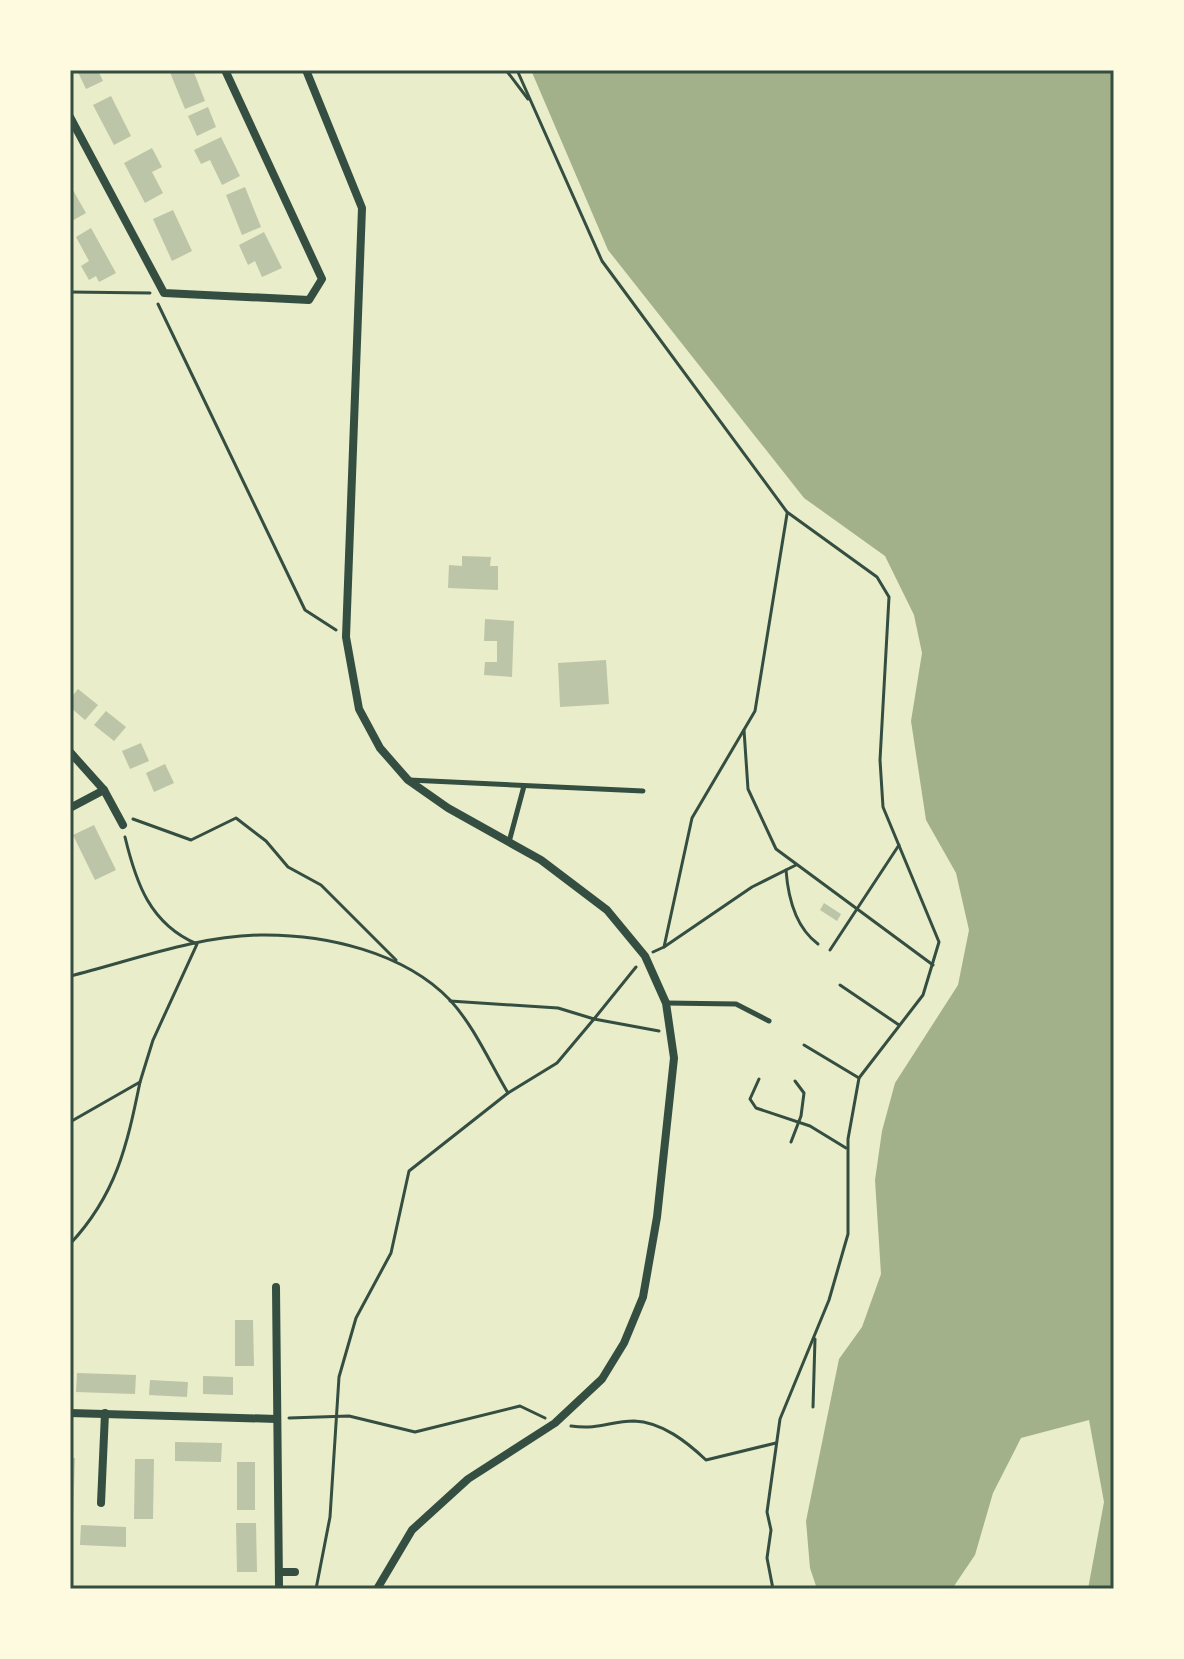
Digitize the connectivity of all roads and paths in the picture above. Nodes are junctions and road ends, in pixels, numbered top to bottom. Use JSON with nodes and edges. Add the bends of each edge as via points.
{"nodes":[{"id":1,"x":225,"y":70,"type":"edge"},
{"id":2,"x":306,"y":70,"type":"edge"},
{"id":3,"x":506,"y":70,"type":"edge"},
{"id":4,"x":517,"y":70,"type":"edge"},
{"id":5,"x":531,"y":103,"type":"junction"},
{"id":6,"x":70,"y":117,"type":"edge"},
{"id":7,"x":70,"y":292,"type":"edge"},
{"id":8,"x":787,"y":512,"type":"junction"},
{"id":9,"x":346,"y":637,"type":"junction"},
{"id":10,"x":744,"y":730,"type":"junction"},
{"id":11,"x":70,"y":752,"type":"edge"},
{"id":12,"x":408,"y":780,"type":"junction"},
{"id":13,"x":524,"y":785,"type":"junction"},
{"id":14,"x":104,"y":790,"type":"junction"},
{"id":15,"x":643,"y":791,"type":"dead end"},
{"id":16,"x":70,"y":808,"type":"edge"},
{"id":17,"x":120,"y":821,"type":"junction"},
{"id":18,"x":509,"y":843,"type":"junction"},
{"id":19,"x":899,"y":845,"type":"junction"},
{"id":20,"x":796,"y":865,"type":"junction"},
{"id":21,"x":786,"y":870,"type":"junction"},
{"id":22,"x":858,"y":912,"type":"junction"},
{"id":23,"x":197,"y":944,"type":"junction"},
{"id":24,"x":818,"y":944,"type":"dead end"},
{"id":25,"x":664,"y":947,"type":"junction"},
{"id":26,"x":830,"y":950,"type":"dead end"},
{"id":27,"x":645,"y":956,"type":"junction"},
{"id":28,"x":399,"y":963,"type":"junction"},
{"id":29,"x":933,"y":965,"type":"junction"},
{"id":30,"x":70,"y":976,"type":"edge"},
{"id":31,"x":840,"y":985,"type":"dead end"},
{"id":32,"x":450,"y":1001,"type":"junction"},
{"id":33,"x":666,"y":1003,"type":"junction"},
{"id":34,"x":594,"y":1019,"type":"junction"},
{"id":35,"x":769,"y":1021,"type":"dead end"},
{"id":36,"x":899,"y":1025,"type":"junction"},
{"id":37,"x":670,"y":1033,"type":"junction"},
{"id":38,"x":804,"y":1045,"type":"dead end"},
{"id":39,"x":859,"y":1078,"type":"junction"},
{"id":40,"x":759,"y":1079,"type":"dead end"},
{"id":41,"x":795,"y":1081,"type":"dead end"},
{"id":42,"x":140,"y":1082,"type":"junction"},
{"id":43,"x":508,"y":1093,"type":"junction"},
{"id":44,"x":70,"y":1122,"type":"edge"},
{"id":45,"x":799,"y":1122,"type":"junction"},
{"id":46,"x":791,"y":1142,"type":"dead end"},
{"id":47,"x":848,"y":1149,"type":"junction"},
{"id":48,"x":70,"y":1244,"type":"edge"},
{"id":49,"x":276,"y":1287,"type":"dead end"},
{"id":50,"x":815,"y":1336,"type":"junction"},
{"id":51,"x":813,"y":1407,"type":"dead end"},
{"id":52,"x":70,"y":1413,"type":"edge"},
{"id":53,"x":105,"y":1413,"type":"junction"},
{"id":54,"x":277,"y":1419,"type":"junction"},
{"id":55,"x":101,"y":1503,"type":"dead end"},
{"id":56,"x":279,"y":1572,"type":"junction"},
{"id":57,"x":295,"y":1572,"type":"dead end"},
{"id":58,"x":279,"y":1586,"type":"dead end"},
{"id":59,"x":316,"y":1589,"type":"edge"},
{"id":60,"x":377,"y":1589,"type":"edge"},
{"id":61,"x":773,"y":1589,"type":"edge"}],
"edges":[{"from":1,"to":6,"type":"street","via":[[322,279],[309,300],[164,293]]},
{"from":2,"to":9,"type":"street","via":[[362,208]]},
{"from":3,"to":5,"type":"path"},
{"from":4,"to":5,"type":"path"},
{"from":5,"to":8,"type":"path","via":[[602,261]]},
{"from":7,"to":9,"type":"path","via":[[153,293],[305,610]]},
{"from":8,"to":10,"type":"path","via":[[755,711]]},
{"from":8,"to":19,"type":"path","via":[[877,577],[889,597],[880,760],[883,807]]},
{"from":9,"to":12,"type":"street","via":[[359,709],[380,748]]},
{"from":10,"to":20,"type":"path","via":[[748,789],[776,849]]},
{"from":10,"to":25,"type":"path","via":[[692,818]]},
{"from":11,"to":14,"type":"street"},
{"from":12,"to":13,"type":"lane"},
{"from":12,"to":18,"type":"street"},
{"from":13,"to":15,"type":"lane"},
{"from":13,"to":18,"type":"lane"},
{"from":14,"to":16,"type":"street"},
{"from":14,"to":17,"type":"street"},
{"from":17,"to":23,"type":"path","via":[[137,883],[159,919]]},
{"from":17,"to":28,"type":"path","via":[[135,819],[191,840],[236,818],[288,867],[321,885]]},
{"from":18,"to":27,"type":"street","via":[[588,893]]},
{"from":19,"to":22,"type":"path"},
{"from":19,"to":29,"type":"path","via":[[939,942]]},
{"from":20,"to":21,"type":"path"},
{"from":20,"to":22,"type":"path"},
{"from":21,"to":24,"type":"path","via":[[799,921]]},
{"from":21,"to":25,"type":"path"},
{"from":22,"to":26,"type":"path"},
{"from":22,"to":29,"type":"path"},
{"from":23,"to":28,"type":"path","via":[[260,935],[366,948]]},
{"from":23,"to":30,"type":"path"},
{"from":23,"to":42,"type":"path","via":[[153,1040]]},
{"from":25,"to":27,"type":"path"},
{"from":27,"to":33,"type":"street"},
{"from":27,"to":34,"type":"path"},
{"from":28,"to":32,"type":"path"},
{"from":29,"to":36,"type":"path","via":[[923,995]]},
{"from":31,"to":36,"type":"path"},
{"from":32,"to":34,"type":"path","via":[[558,1008]]},
{"from":32,"to":43,"type":"path"},
{"from":33,"to":35,"type":"lane","via":[[736,1004]]},
{"from":33,"to":37,"type":"street"},
{"from":34,"to":37,"type":"path"},
{"from":34,"to":43,"type":"path","via":[[557,1063]]},
{"from":36,"to":39,"type":"path"},
{"from":37,"to":60,"type":"street","via":[[674,1058],[657,1217],[643,1297],[624,1343],[602,1379],[555,1423],[468,1479],[412,1530]]},
{"from":38,"to":39,"type":"path"},
{"from":39,"to":47,"type":"path"},
{"from":40,"to":45,"type":"path","via":[[750,1099],[756,1108]]},
{"from":41,"to":45,"type":"path","via":[[804,1093]]},
{"from":42,"to":44,"type":"path"},
{"from":42,"to":48,"type":"path","via":[[124,1159],[94,1219]]},
{"from":43,"to":59,"type":"path","via":[[409,1171],[391,1253],[356,1318],[339,1377],[330,1517]]},
{"from":45,"to":46,"type":"path"},
{"from":45,"to":47,"type":"path"},
{"from":47,"to":50,"type":"path","via":[[848,1234]]},
{"from":49,"to":54,"type":"street"},
{"from":50,"to":51,"type":"path"},
{"from":50,"to":61,"type":"path","via":[[780,1419],[767,1512]]},
{"from":52,"to":53,"type":"street"},
{"from":53,"to":54,"type":"street"},
{"from":53,"to":55,"type":"street"},
{"from":54,"to":56,"type":"street"},
{"from":56,"to":57,"type":"street"},
{"from":56,"to":58,"type":"street"}]}
